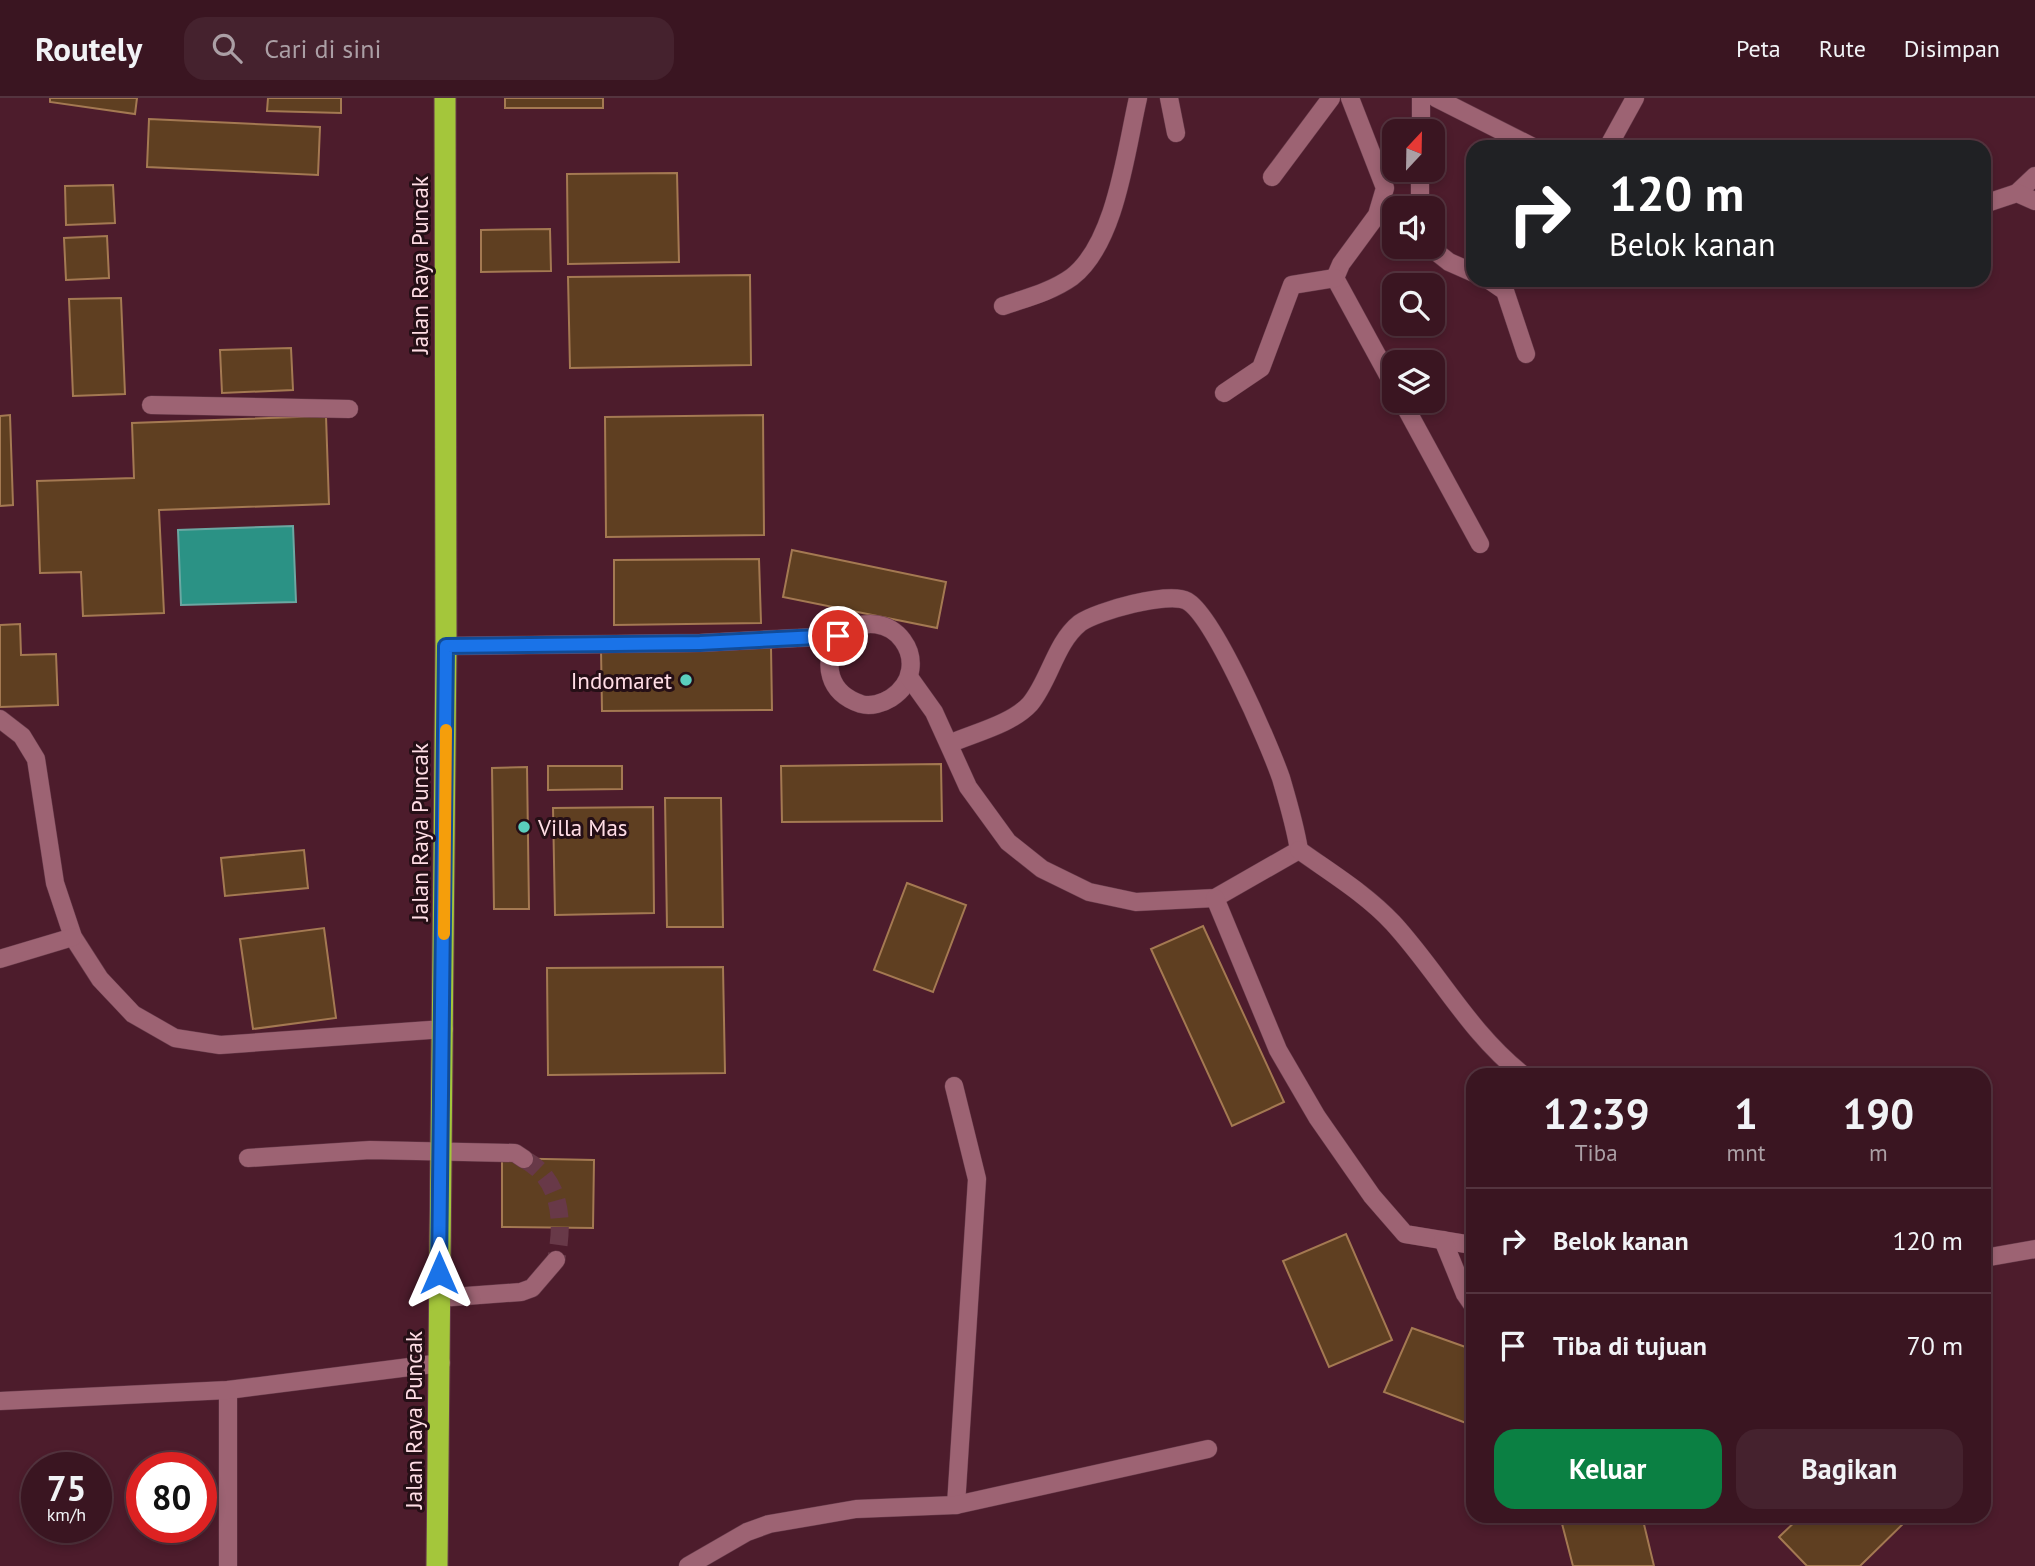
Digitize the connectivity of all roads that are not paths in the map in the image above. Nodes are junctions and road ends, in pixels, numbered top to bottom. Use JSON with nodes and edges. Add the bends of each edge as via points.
{"nodes":[{"id":1,"x":445,"y":98,"type":"edge"},
{"id":2,"x":1138,"y":98,"type":"edge"},
{"id":3,"x":1169,"y":98,"type":"edge"},
{"id":4,"x":1331,"y":98,"type":"edge"},
{"id":5,"x":1350,"y":98,"type":"edge"},
{"id":6,"x":1421,"y":98,"type":"edge"},
{"id":7,"x":1635,"y":98,"type":"edge"},
{"id":8,"x":1441,"y":99,"type":"edge"},
{"id":9,"x":1421,"y":119,"type":"edge"},
{"id":10,"x":1177,"y":133,"type":"dead end"},
{"id":11,"x":1519,"y":140,"type":"edge"},
{"id":12,"x":1612,"y":140,"type":"edge"},
{"id":13,"x":2035,"y":176,"type":"edge"},
{"id":14,"x":1272,"y":177,"type":"dead end"},
{"id":15,"x":2017,"y":193,"type":"junction"},
{"id":16,"x":2035,"y":201,"type":"edge"},
{"id":17,"x":1991,"y":202,"type":"edge"},
{"id":18,"x":1445,"y":259,"type":"edge"},
{"id":19,"x":1466,"y":269,"type":"edge"},
{"id":20,"x":1335,"y":278,"type":"junction"},
{"id":21,"x":1499,"y":287,"type":"edge"},
{"id":22,"x":1003,"y":306,"type":"dead end"},
{"id":23,"x":1526,"y":354,"type":"dead end"},
{"id":24,"x":1382,"y":364,"type":"edge"},
{"id":25,"x":1223,"y":393,"type":"dead end"},
{"id":26,"x":151,"y":405,"type":"dead end"},
{"id":27,"x":349,"y":409,"type":"dead end"},
{"id":28,"x":1409,"y":413,"type":"edge"},
{"id":29,"x":1480,"y":544,"type":"dead end"},
{"id":30,"x":838,"y":636,"type":"junction"},
{"id":31,"x":446,"y":646,"type":"junction"},
{"id":32,"x":909,"y":677,"type":"junction"},
{"id":33,"x":0,"y":719,"type":"edge"},
{"id":34,"x":949,"y":744,"type":"junction"},
{"id":35,"x":1299,"y":850,"type":"junction"},
{"id":36,"x":1215,"y":898,"type":"junction"},
{"id":37,"x":73,"y":937,"type":"junction"},
{"id":38,"x":0,"y":959,"type":"edge"},
{"id":39,"x":444,"y":1028,"type":"junction"},
{"id":40,"x":1515,"y":1068,"type":"edge"},
{"id":41,"x":954,"y":1086,"type":"dead end"},
{"id":42,"x":440,"y":1150,"type":"junction"},
{"id":43,"x":248,"y":1158,"type":"dead end"},
{"id":44,"x":524,"y":1159,"type":"tunnel mouth"},
{"id":45,"x":1443,"y":1240,"type":"junction"},
{"id":46,"x":1466,"y":1241,"type":"edge"},
{"id":47,"x":2035,"y":1249,"type":"edge"},
{"id":48,"x":1991,"y":1257,"type":"edge"},
{"id":49,"x":556,"y":1260,"type":"tunnel mouth"},
{"id":50,"x":1466,"y":1295,"type":"edge"},
{"id":51,"x":439,"y":1297,"type":"junction"},
{"id":52,"x":441,"y":1363,"type":"junction"},
{"id":53,"x":228,"y":1390,"type":"junction"},
{"id":54,"x":0,"y":1401,"type":"edge"},
{"id":55,"x":1208,"y":1449,"type":"dead end"},
{"id":56,"x":956,"y":1505,"type":"junction"},
{"id":57,"x":228,"y":1566,"type":"edge"},
{"id":58,"x":437,"y":1566,"type":"edge"},
{"id":59,"x":688,"y":1566,"type":"edge"}],
"edges":[{"from":1,"to":31,"type":"highway","name":"Jalan Raya Puncak"},
{"from":2,"to":22,"type":"street","via":[[1105,230],[1090,258],[1046,292]]},
{"from":3,"to":10,"type":"street"},
{"from":4,"to":14,"type":"street"},
{"from":5,"to":20,"type":"street","via":[[1385,188],[1377,215]]},
{"from":6,"to":9,"type":"street"},
{"from":7,"to":12,"type":"street"},
{"from":8,"to":11,"type":"street"},
{"from":13,"to":15,"type":"street"},
{"from":15,"to":16,"type":"street"},
{"from":15,"to":17,"type":"street"},
{"from":18,"to":19,"type":"street"},
{"from":20,"to":24,"type":"street"},
{"from":20,"to":25,"type":"street","via":[[1292,285],[1261,368]]},
{"from":21,"to":23,"type":"street","via":[[1505,291]]},
{"from":26,"to":27,"type":"street"},
{"from":28,"to":29,"type":"street"},
{"from":30,"to":31,"type":"street"},
{"from":30,"to":32,"type":"street","via":[[851,626],[867,623],[890,629],[907,646]]},
{"from":30,"to":32,"type":"street","via":[[829,652],[828,670],[835,687],[848,699],[866,705],[884,703],[899,693]]},
{"from":31,"to":39,"type":"highway","name":"Jalan Raya Puncak"},
{"from":32,"to":34,"type":"street","via":[[934,712]]},
{"from":33,"to":37,"type":"street","via":[[22,736],[36,760],[55,883]]},
{"from":34,"to":35,"type":"street","via":[[1020,713],[1081,622],[1151,599],[1178,597],[1206,621],[1233,671],[1280,775]]},
{"from":34,"to":36,"type":"street","via":[[968,787],[990,819],[1008,842],[1042,869],[1115,899]]},
{"from":35,"to":36,"type":"street"},
{"from":35,"to":40,"type":"street","via":[[1371,901],[1393,923],[1481,1037]]},
{"from":36,"to":45,"type":"street","via":[[1278,1050],[1317,1117],[1372,1196],[1405,1234]]},
{"from":37,"to":38,"type":"street"},
{"from":37,"to":39,"type":"street","via":[[100,979],[133,1014],[164,1033],[195,1042],[255,1044]]},
{"from":39,"to":42,"type":"highway","name":"Jalan Raya Puncak"},
{"from":41,"to":56,"type":"street","via":[[977,1179]]},
{"from":42,"to":43,"type":"street"},
{"from":42,"to":44,"type":"street","via":[[515,1153]]},
{"from":42,"to":51,"type":"highway","name":"Jalan Raya Puncak"},
{"from":45,"to":46,"type":"street"},
{"from":45,"to":50,"type":"street"},
{"from":47,"to":48,"type":"street"},
{"from":49,"to":51,"type":"street","via":[[532,1288],[521,1292]]},
{"from":51,"to":52,"type":"highway","name":"Jalan Raya Puncak"},
{"from":52,"to":53,"type":"street"},
{"from":52,"to":58,"type":"highway","name":"Jalan Raya Puncak"},
{"from":53,"to":54,"type":"street"},
{"from":53,"to":57,"type":"street"},
{"from":55,"to":56,"type":"street"},
{"from":56,"to":59,"type":"street","via":[[856,1508],[769,1524]]}]}
